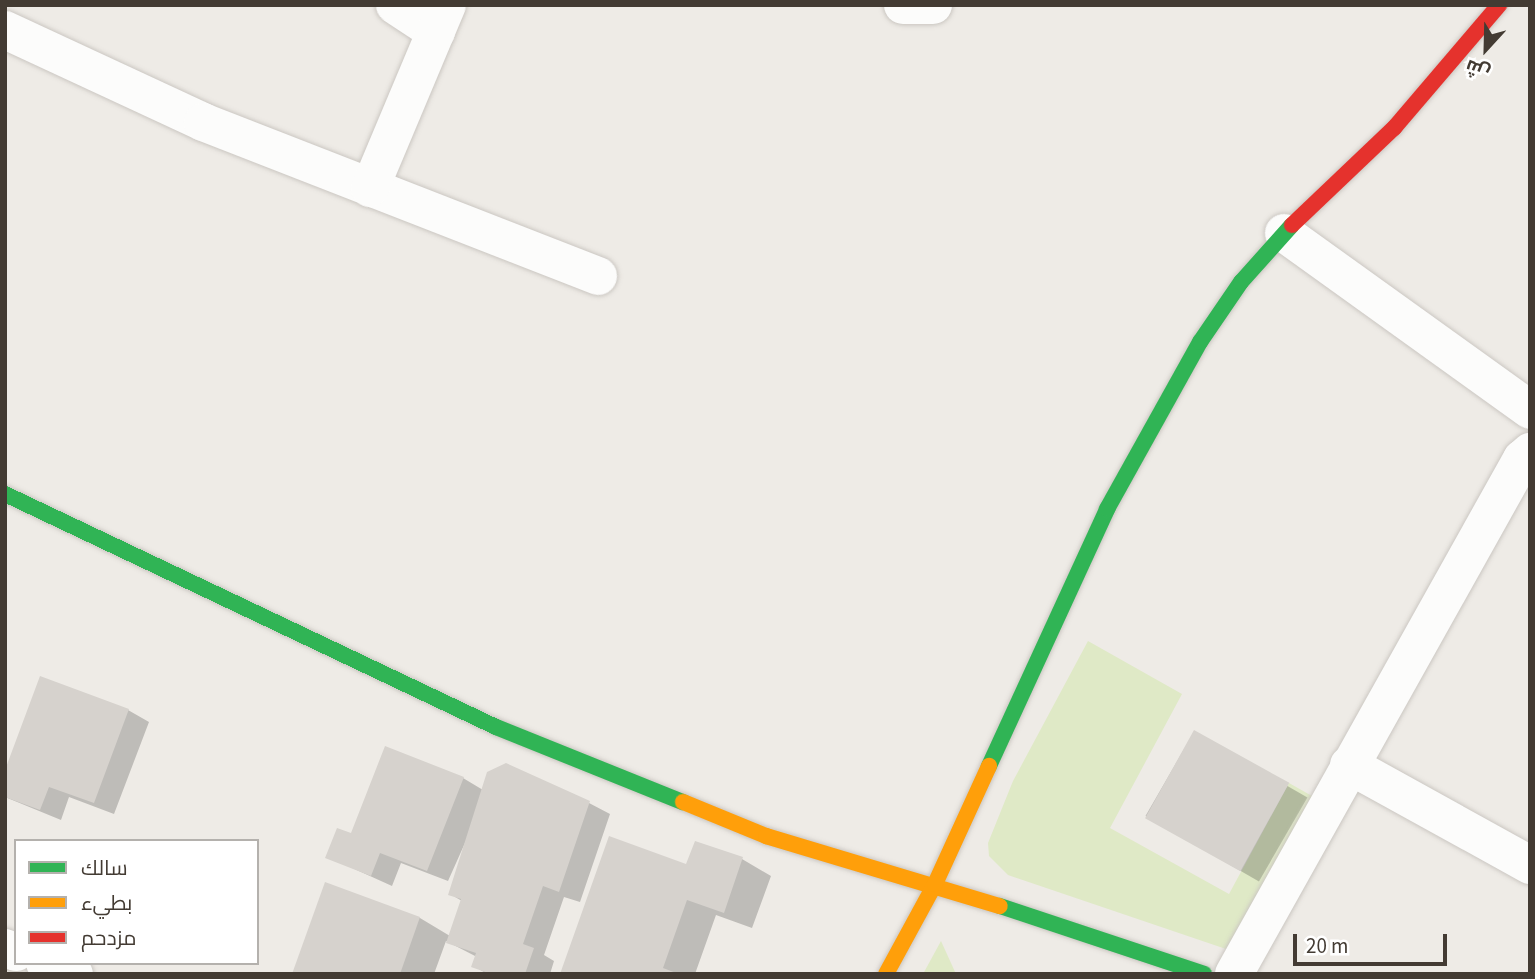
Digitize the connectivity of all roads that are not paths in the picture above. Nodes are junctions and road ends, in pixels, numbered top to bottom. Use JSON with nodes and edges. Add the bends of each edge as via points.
{"nodes":[{"id":1,"x":395,"y":5,"type":"edge"},
{"id":2,"x":903,"y":5,"type":"edge"},
{"id":3,"x":933,"y":5,"type":"edge"},
{"id":4,"x":1499,"y":5,"type":"edge"},
{"id":5,"x":441,"y":19,"type":"edge"},
{"id":6,"x":5,"y":30,"type":"edge"},
{"id":7,"x":370,"y":188,"type":"junction"},
{"id":8,"x":1284,"y":233,"type":"junction"},
{"id":9,"x":598,"y":276,"type":"dead end"},
{"id":10,"x":1530,"y":410,"type":"edge"},
{"id":11,"x":1530,"y":452,"type":"edge"},
{"id":12,"x":5,"y":494,"type":"edge"},
{"id":13,"x":1349,"y":765,"type":"junction"},
{"id":14,"x":1530,"y":865,"type":"edge"},
{"id":15,"x":935,"y":884,"type":"junction"},
{"id":16,"x":50,"y":965,"type":"edge"},
{"id":17,"x":74,"y":974,"type":"edge"},
{"id":18,"x":886,"y":974,"type":"edge"},
{"id":19,"x":1204,"y":974,"type":"edge"},
{"id":20,"x":1234,"y":974,"type":"edge"}],
"edges":[{"from":1,"to":5,"type":"street"},
{"from":2,"to":3,"type":"street"},
{"from":4,"to":8,"type":"street","via":[[1394,128]]},
{"from":5,"to":7,"type":"street"},
{"from":6,"to":7,"type":"street","via":[[203,122]]},
{"from":7,"to":9,"type":"street"},
{"from":8,"to":10,"type":"street"},
{"from":8,"to":15,"type":"street","via":[[1241,282],[1200,342],[1107,509]]},
{"from":11,"to":13,"type":"street"},
{"from":12,"to":15,"type":"street","via":[[496,727],[766,836]]},
{"from":13,"to":14,"type":"street"},
{"from":13,"to":20,"type":"street"},
{"from":15,"to":18,"type":"street"},
{"from":15,"to":19,"type":"street"},
{"from":16,"to":17,"type":"street"}]}
